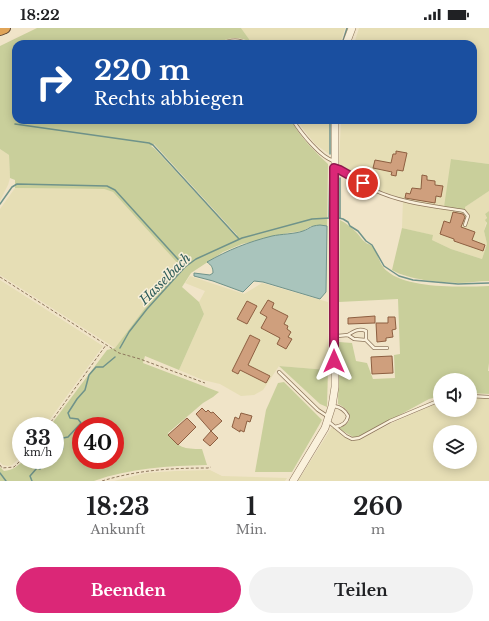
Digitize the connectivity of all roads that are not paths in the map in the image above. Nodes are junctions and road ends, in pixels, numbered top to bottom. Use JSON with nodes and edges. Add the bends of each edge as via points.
{"nodes":[{"id":1,"x":5,"y":28,"type":"edge"},
{"id":2,"x":352,"y":28,"type":"edge"},
{"id":3,"x":0,"y":30,"type":"edge"},
{"id":4,"x":348,"y":40,"type":"edge"},
{"id":5,"x":295,"y":124,"type":"edge"},
{"id":6,"x":335,"y":124,"type":"edge"},
{"id":7,"x":335,"y":165,"type":"junction"},
{"id":8,"x":465,"y":225,"type":"dead end"},
{"id":9,"x":348,"y":335,"type":"junction"},
{"id":10,"x":334,"y":336,"type":"junction"},
{"id":11,"x":366,"y":340,"type":"junction"},
{"id":12,"x":387,"y":348,"type":"dead end"},
{"id":13,"x":279,"y":372,"type":"dead end"},
{"id":14,"x":477,"y":396,"type":"edge"},
{"id":15,"x":489,"y":397,"type":"edge"},
{"id":16,"x":433,"y":403,"type":"edge"},
{"id":17,"x":332,"y":406,"type":"junction"},
{"id":18,"x":329,"y":419,"type":"junction"},
{"id":19,"x":334,"y":427,"type":"junction"},
{"id":20,"x":293,"y":481,"type":"edge"}],
"edges":[{"from":1,"to":3,"type":"highway"},
{"from":2,"to":4,"type":"street"},
{"from":5,"to":7,"type":"lane"},
{"from":6,"to":7,"type":"street"},
{"from":7,"to":8,"type":"lane","via":[[374,190],[387,195],[464,211],[468,216]]},
{"from":7,"to":10,"type":"street"},
{"from":9,"to":10,"type":"lane"},
{"from":9,"to":11,"type":"lane","via":[[354,339]]},
{"from":9,"to":11,"type":"lane","via":[[362,329],[366,332]]},
{"from":10,"to":17,"type":"street","via":[[335,387]]},
{"from":11,"to":12,"type":"lane","via":[[374,348]]},
{"from":13,"to":18,"type":"lane"},
{"from":14,"to":15,"type":"lane"},
{"from":16,"to":19,"type":"lane","via":[[390,421],[359,438],[352,439]]},
{"from":17,"to":18,"type":"street"},
{"from":17,"to":19,"type":"lane","via":[[340,408],[348,416],[343,424]]},
{"from":18,"to":19,"type":"lane"},
{"from":18,"to":20,"type":"street"}]}
